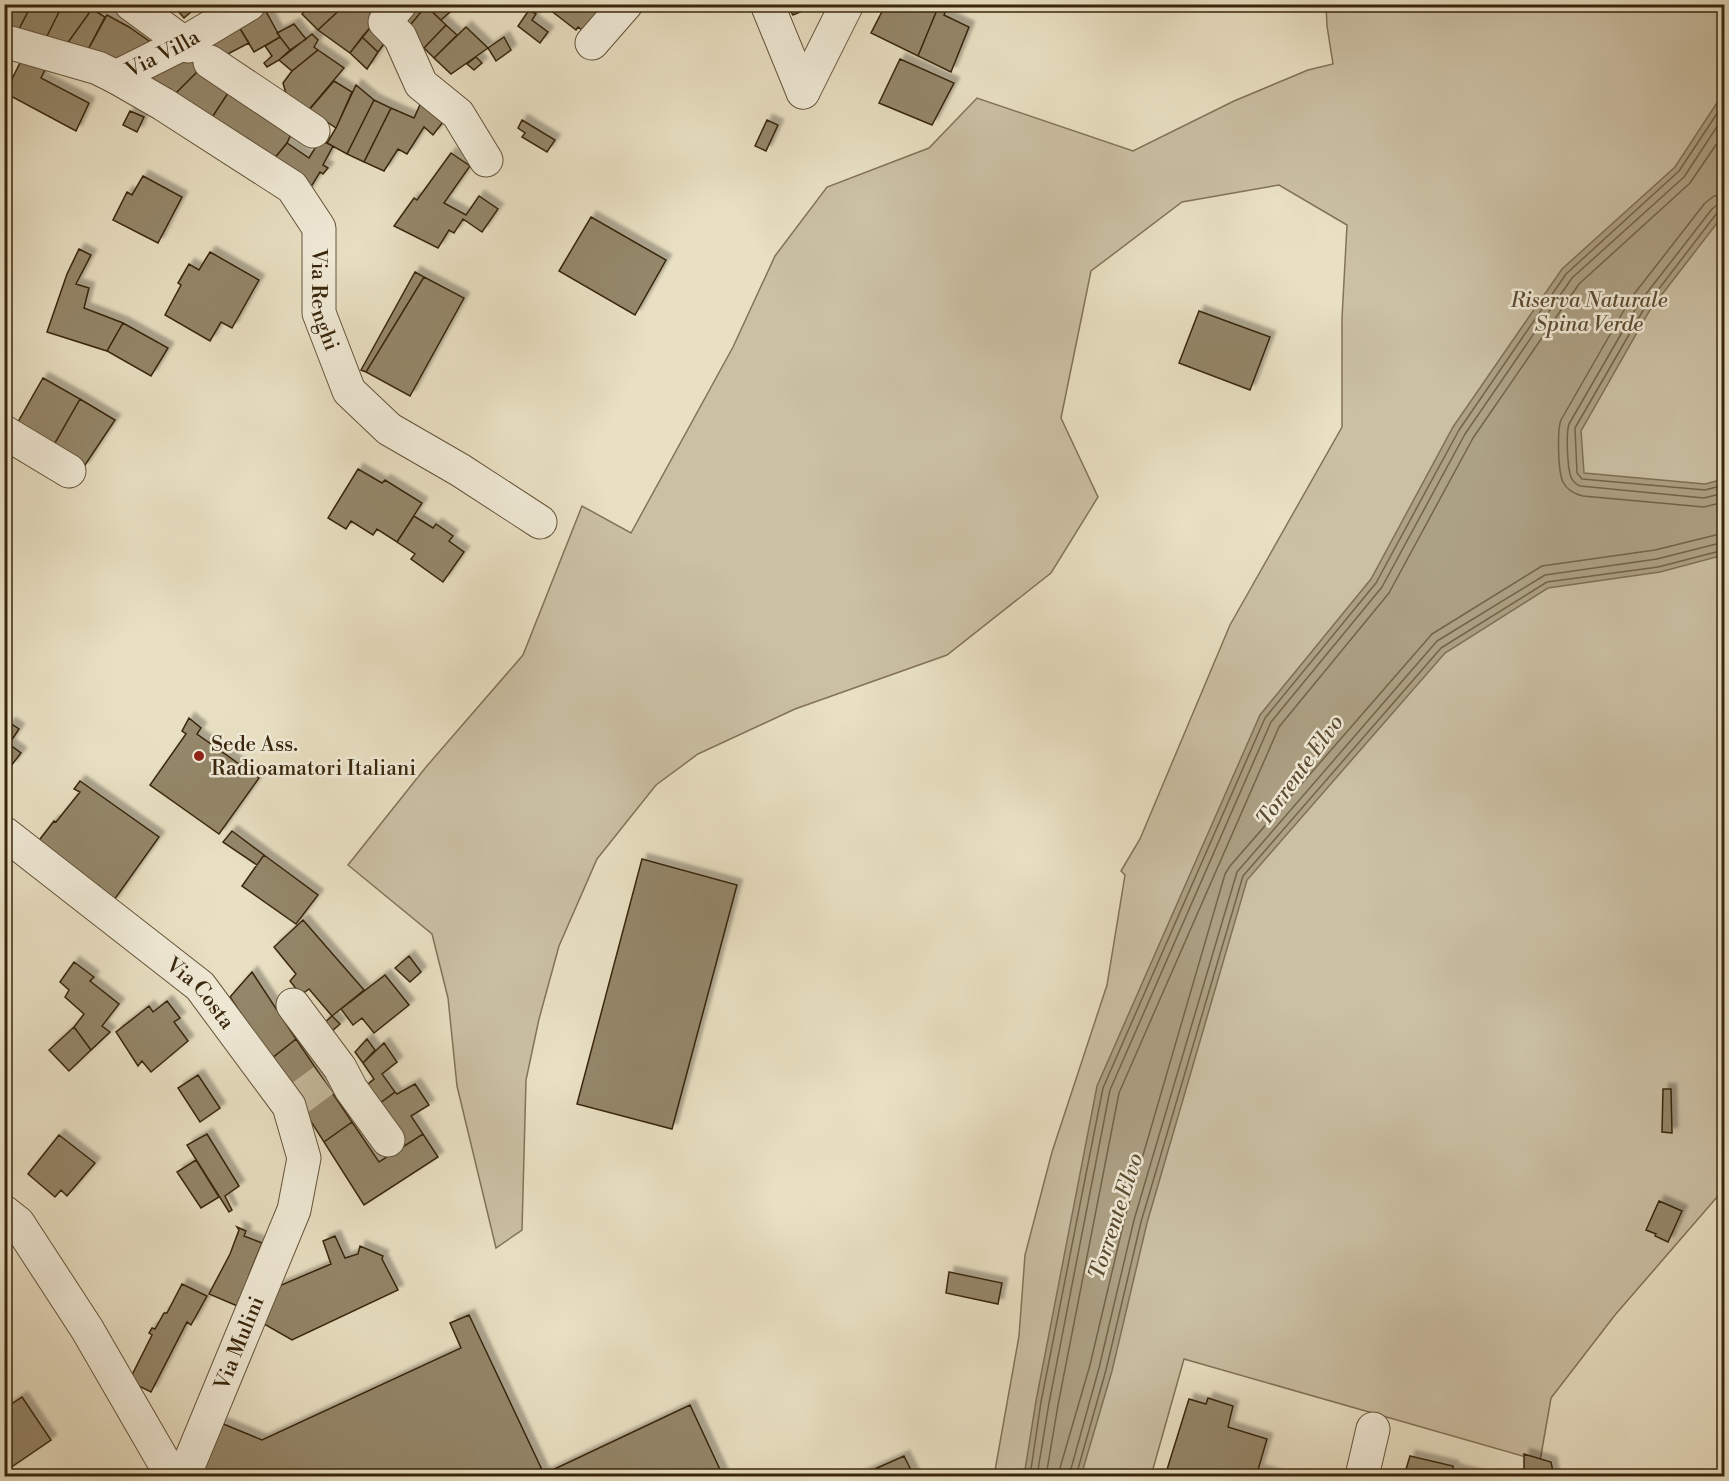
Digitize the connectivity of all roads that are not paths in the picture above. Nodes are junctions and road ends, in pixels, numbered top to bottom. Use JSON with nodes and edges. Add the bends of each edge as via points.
{"nodes":[{"id":1,"x":131,"y":4,"type":"edge"},
{"id":2,"x":249,"y":4,"type":"edge"},
{"id":3,"x":400,"y":4,"type":"edge"},
{"id":4,"x":626,"y":4,"type":"edge"},
{"id":5,"x":767,"y":4,"type":"edge"},
{"id":6,"x":847,"y":4,"type":"edge"},
{"id":7,"x":4,"y":41,"type":"edge"},
{"id":8,"x":592,"y":43,"type":"dead end"},
{"id":9,"x":194,"y":51,"type":"junction"},
{"id":10,"x":116,"y":77,"type":"junction"},
{"id":11,"x":313,"y":131,"type":"dead end"},
{"id":12,"x":486,"y":160,"type":"dead end"},
{"id":13,"x":4,"y":432,"type":"edge"},
{"id":14,"x":69,"y":471,"type":"dead end"},
{"id":15,"x":540,"y":522,"type":"dead end"},
{"id":16,"x":4,"y":833,"type":"edge"},
{"id":17,"x":293,"y":1005,"type":"dead end"},
{"id":18,"x":388,"y":1140,"type":"dead end"},
{"id":19,"x":294,"y":1210,"type":"joint"},
{"id":20,"x":4,"y":1212,"type":"edge"},
{"id":21,"x":1373,"y":1429,"type":"dead end"},
{"id":22,"x":172,"y":1476,"type":"edge"},
{"id":23,"x":184,"y":1476,"type":"edge"},
{"id":24,"x":1362,"y":1476,"type":"edge"}],
"edges":[{"from":1,"to":9,"type":"street"},
{"from":2,"to":9,"type":"street","name":"Via Villa"},
{"from":3,"to":12,"type":"street","via":[[385,21],[400,37],[422,84],[458,114]]},
{"from":4,"to":8,"type":"street"},
{"from":5,"to":6,"type":"street","via":[[803,92]]},
{"from":7,"to":10,"type":"street","name":"Via Villa","via":[[98,68]]},
{"from":9,"to":10,"type":"street","name":"Via Villa"},
{"from":9,"to":11,"type":"street"},
{"from":10,"to":15,"type":"street","name":"Via Renghi","via":[[292,187],[319,228],[319,313],[349,391],[389,429]]},
{"from":13,"to":14,"type":"street"},
{"from":16,"to":19,"type":"street","name":"Via Costa","via":[[200,987],[293,1103],[304,1158]]},
{"from":17,"to":18,"type":"street","via":[[332,1074],[351,1089]]},
{"from":19,"to":23,"type":"street","name":"Via Mulini"},
{"from":20,"to":22,"type":"street","via":[[18,1223],[87,1329]]},
{"from":21,"to":24,"type":"street"}]}
